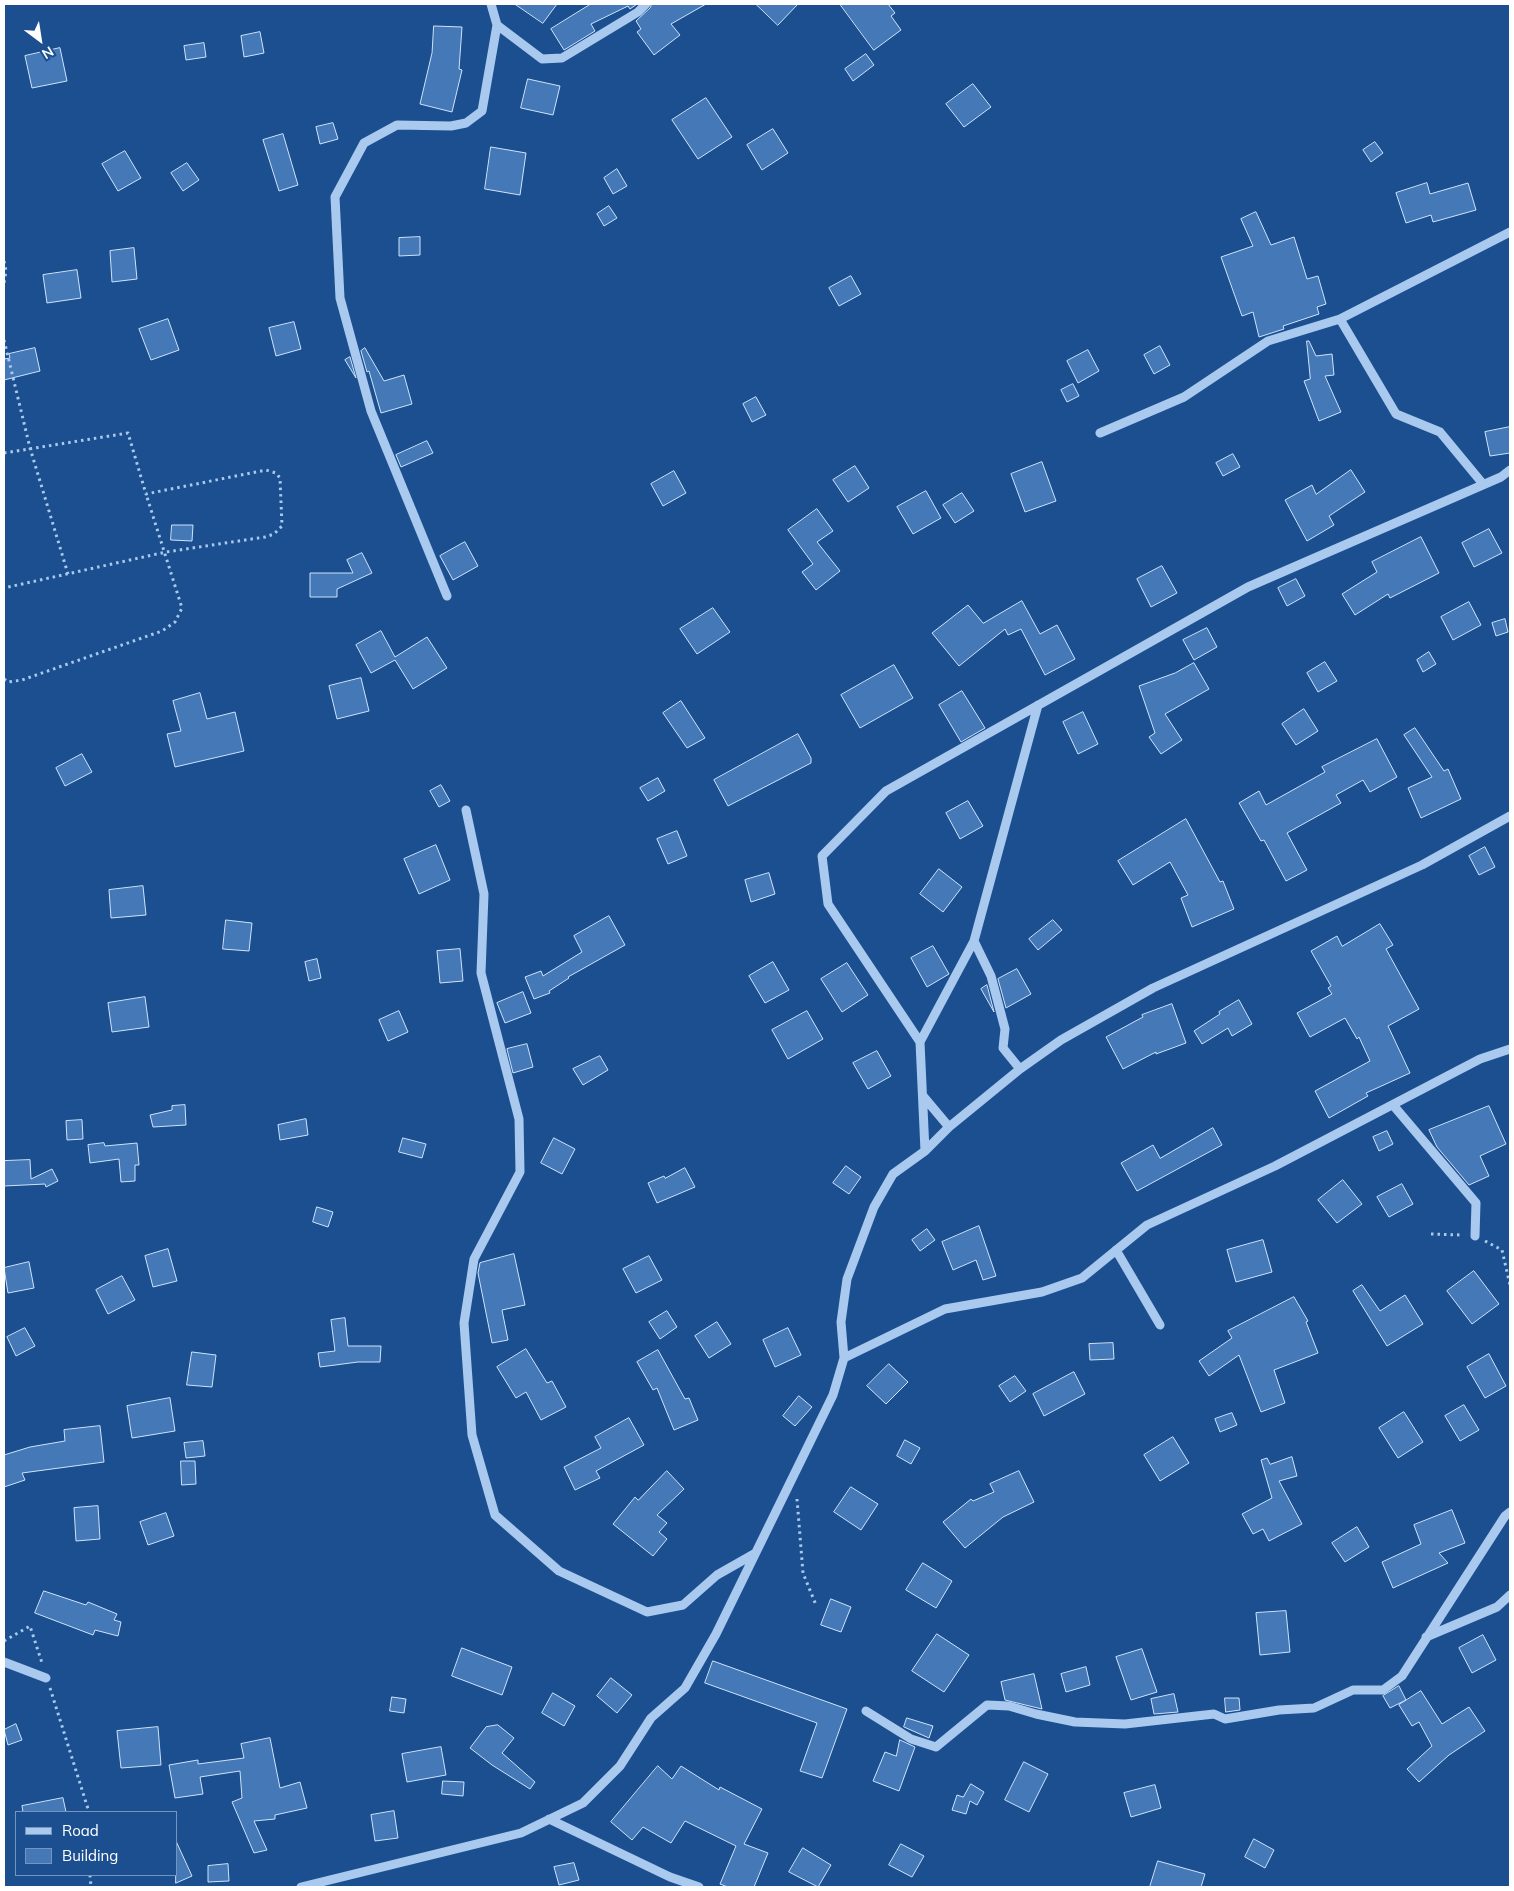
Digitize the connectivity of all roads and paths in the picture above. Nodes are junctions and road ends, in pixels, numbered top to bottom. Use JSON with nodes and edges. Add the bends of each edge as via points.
{"nodes":[{"id":1,"x":491,"y":4,"type":"edge"},
{"id":2,"x":646,"y":4,"type":"edge"},
{"id":3,"x":497,"y":25,"type":"junction"},
{"id":4,"x":1510,"y":232,"type":"edge"},
{"id":5,"x":4,"y":260,"type":"edge"},
{"id":6,"x":4,"y":283,"type":"edge"},
{"id":7,"x":1340,"y":319,"type":"junction"},
{"id":8,"x":4,"y":340,"type":"edge"},
{"id":9,"x":1100,"y":433,"type":"dead end"},
{"id":10,"x":30,"y":448,"type":"junction"},
{"id":11,"x":4,"y":453,"type":"edge"},
{"id":12,"x":1510,"y":470,"type":"edge"},
{"id":13,"x":1483,"y":484,"type":"junction"},
{"id":14,"x":146,"y":494,"type":"junction"},
{"id":15,"x":166,"y":552,"type":"junction"},
{"id":16,"x":68,"y":574,"type":"junction"},
{"id":17,"x":4,"y":588,"type":"edge"},
{"id":18,"x":447,"y":596,"type":"dead end"},
{"id":19,"x":4,"y":679,"type":"edge"},
{"id":20,"x":1038,"y":705,"type":"junction"},
{"id":21,"x":466,"y":810,"type":"dead end"},
{"id":22,"x":1510,"y":816,"type":"edge"},
{"id":23,"x":974,"y":941,"type":"junction"},
{"id":24,"x":920,"y":1042,"type":"junction"},
{"id":25,"x":1510,"y":1049,"type":"edge"},
{"id":26,"x":1020,"y":1069,"type":"junction"},
{"id":27,"x":923,"y":1096,"type":"junction"},
{"id":28,"x":1393,"y":1105,"type":"junction"},
{"id":29,"x":949,"y":1128,"type":"junction"},
{"id":30,"x":925,"y":1151,"type":"junction"},
{"id":31,"x":1475,"y":1236,"type":"dead end"},
{"id":32,"x":1116,"y":1250,"type":"junction"},
{"id":33,"x":1160,"y":1325,"type":"dead end"},
{"id":34,"x":844,"y":1358,"type":"junction"},
{"id":35,"x":797,"y":1495,"type":"dead end"},
{"id":36,"x":1510,"y":1512,"type":"edge"},
{"id":37,"x":754,"y":1554,"type":"junction"},
{"id":38,"x":1510,"y":1595,"type":"edge"},
{"id":39,"x":816,"y":1605,"type":"dead end"},
{"id":40,"x":1426,"y":1637,"type":"junction"},
{"id":41,"x":4,"y":1641,"type":"edge"},
{"id":42,"x":4,"y":1662,"type":"edge"},
{"id":43,"x":46,"y":1678,"type":"junction"},
{"id":44,"x":866,"y":1711,"type":"dead end"},
{"id":45,"x":89,"y":1811,"type":"edge"},
{"id":46,"x":549,"y":1819,"type":"junction"},
{"id":47,"x":314,"y":1886,"type":"edge"},
{"id":48,"x":302,"y":1887,"type":"edge"},
{"id":49,"x":699,"y":1887,"type":"edge"}],
"edges":[{"from":1,"to":3,"type":"street"},
{"from":2,"to":3,"type":"street","via":[[562,58],[542,59]]},
{"from":3,"to":18,"type":"street","via":[[482,111],[466,122],[451,126],[397,125],[364,143],[335,197],[340,298],[371,411]]},
{"from":4,"to":7,"type":"street"},
{"from":5,"to":6,"type":"path"},
{"from":7,"to":9,"type":"street","via":[[1268,341],[1184,397]]},
{"from":7,"to":13,"type":"street","via":[[1396,414],[1440,432]]},
{"from":8,"to":10,"type":"path"},
{"from":10,"to":11,"type":"path"},
{"from":10,"to":14,"type":"path","via":[[128,432]]},
{"from":10,"to":16,"type":"path"},
{"from":12,"to":13,"type":"street"},
{"from":13,"to":20,"type":"street","via":[[1248,587]]},
{"from":14,"to":15,"type":"path"},
{"from":14,"to":15,"type":"path","via":[[266,470],[276,472],[280,478],[282,526],[274,534]]},
{"from":15,"to":16,"type":"path"},
{"from":15,"to":19,"type":"path","via":[[182,608],[176,622],[162,632],[22,680],[8,682]]},
{"from":16,"to":17,"type":"path"},
{"from":20,"to":23,"type":"street"},
{"from":20,"to":24,"type":"street","via":[[886,790],[822,856],[828,904]]},
{"from":21,"to":37,"type":"street","via":[[484,894],[482,973],[519,1118],[520,1172],[474,1258],[464,1323],[472,1435],[495,1515],[559,1571],[647,1612],[683,1605],[717,1575]]},
{"from":22,"to":26,"type":"street","via":[[1422,865],[1153,988],[1061,1040]]},
{"from":23,"to":24,"type":"street"},
{"from":23,"to":26,"type":"street","via":[[994,985],[1005,1029],[1003,1048]]},
{"from":24,"to":27,"type":"street"},
{"from":25,"to":28,"type":"street","via":[[1480,1059]]},
{"from":26,"to":29,"type":"street"},
{"from":27,"to":29,"type":"street"},
{"from":27,"to":30,"type":"street"},
{"from":28,"to":31,"type":"street","via":[[1476,1203]]},
{"from":28,"to":32,"type":"street","via":[[1275,1166],[1147,1225]]},
{"from":29,"to":30,"type":"street"},
{"from":30,"to":34,"type":"street","via":[[893,1174],[874,1207],[847,1279],[841,1322]]},
{"from":32,"to":33,"type":"street"},
{"from":32,"to":34,"type":"street","via":[[1082,1278],[1042,1292],[945,1309]]},
{"from":34,"to":37,"type":"street","via":[[833,1395]]},
{"from":35,"to":39,"type":"path","via":[[803,1573]]},
{"from":36,"to":40,"type":"street"},
{"from":37,"to":46,"type":"street","via":[[716,1634],[684,1688],[651,1718],[620,1766],[583,1803]]},
{"from":38,"to":40,"type":"street","via":[[1497,1607]]},
{"from":40,"to":44,"type":"street","via":[[1402,1676],[1383,1690],[1353,1690],[1314,1708],[1225,1719],[1214,1714],[1124,1724],[1075,1722],[1009,1706],[987,1705],[936,1747],[911,1739]]},
{"from":41,"to":43,"type":"path","via":[[30,1626]]},
{"from":42,"to":43,"type":"street"},
{"from":43,"to":45,"type":"path"},
{"from":46,"to":47,"type":"street","via":[[521,1833]]},
{"from":46,"to":49,"type":"street","via":[[670,1877]]},
{"from":47,"to":48,"type":"street"}]}
